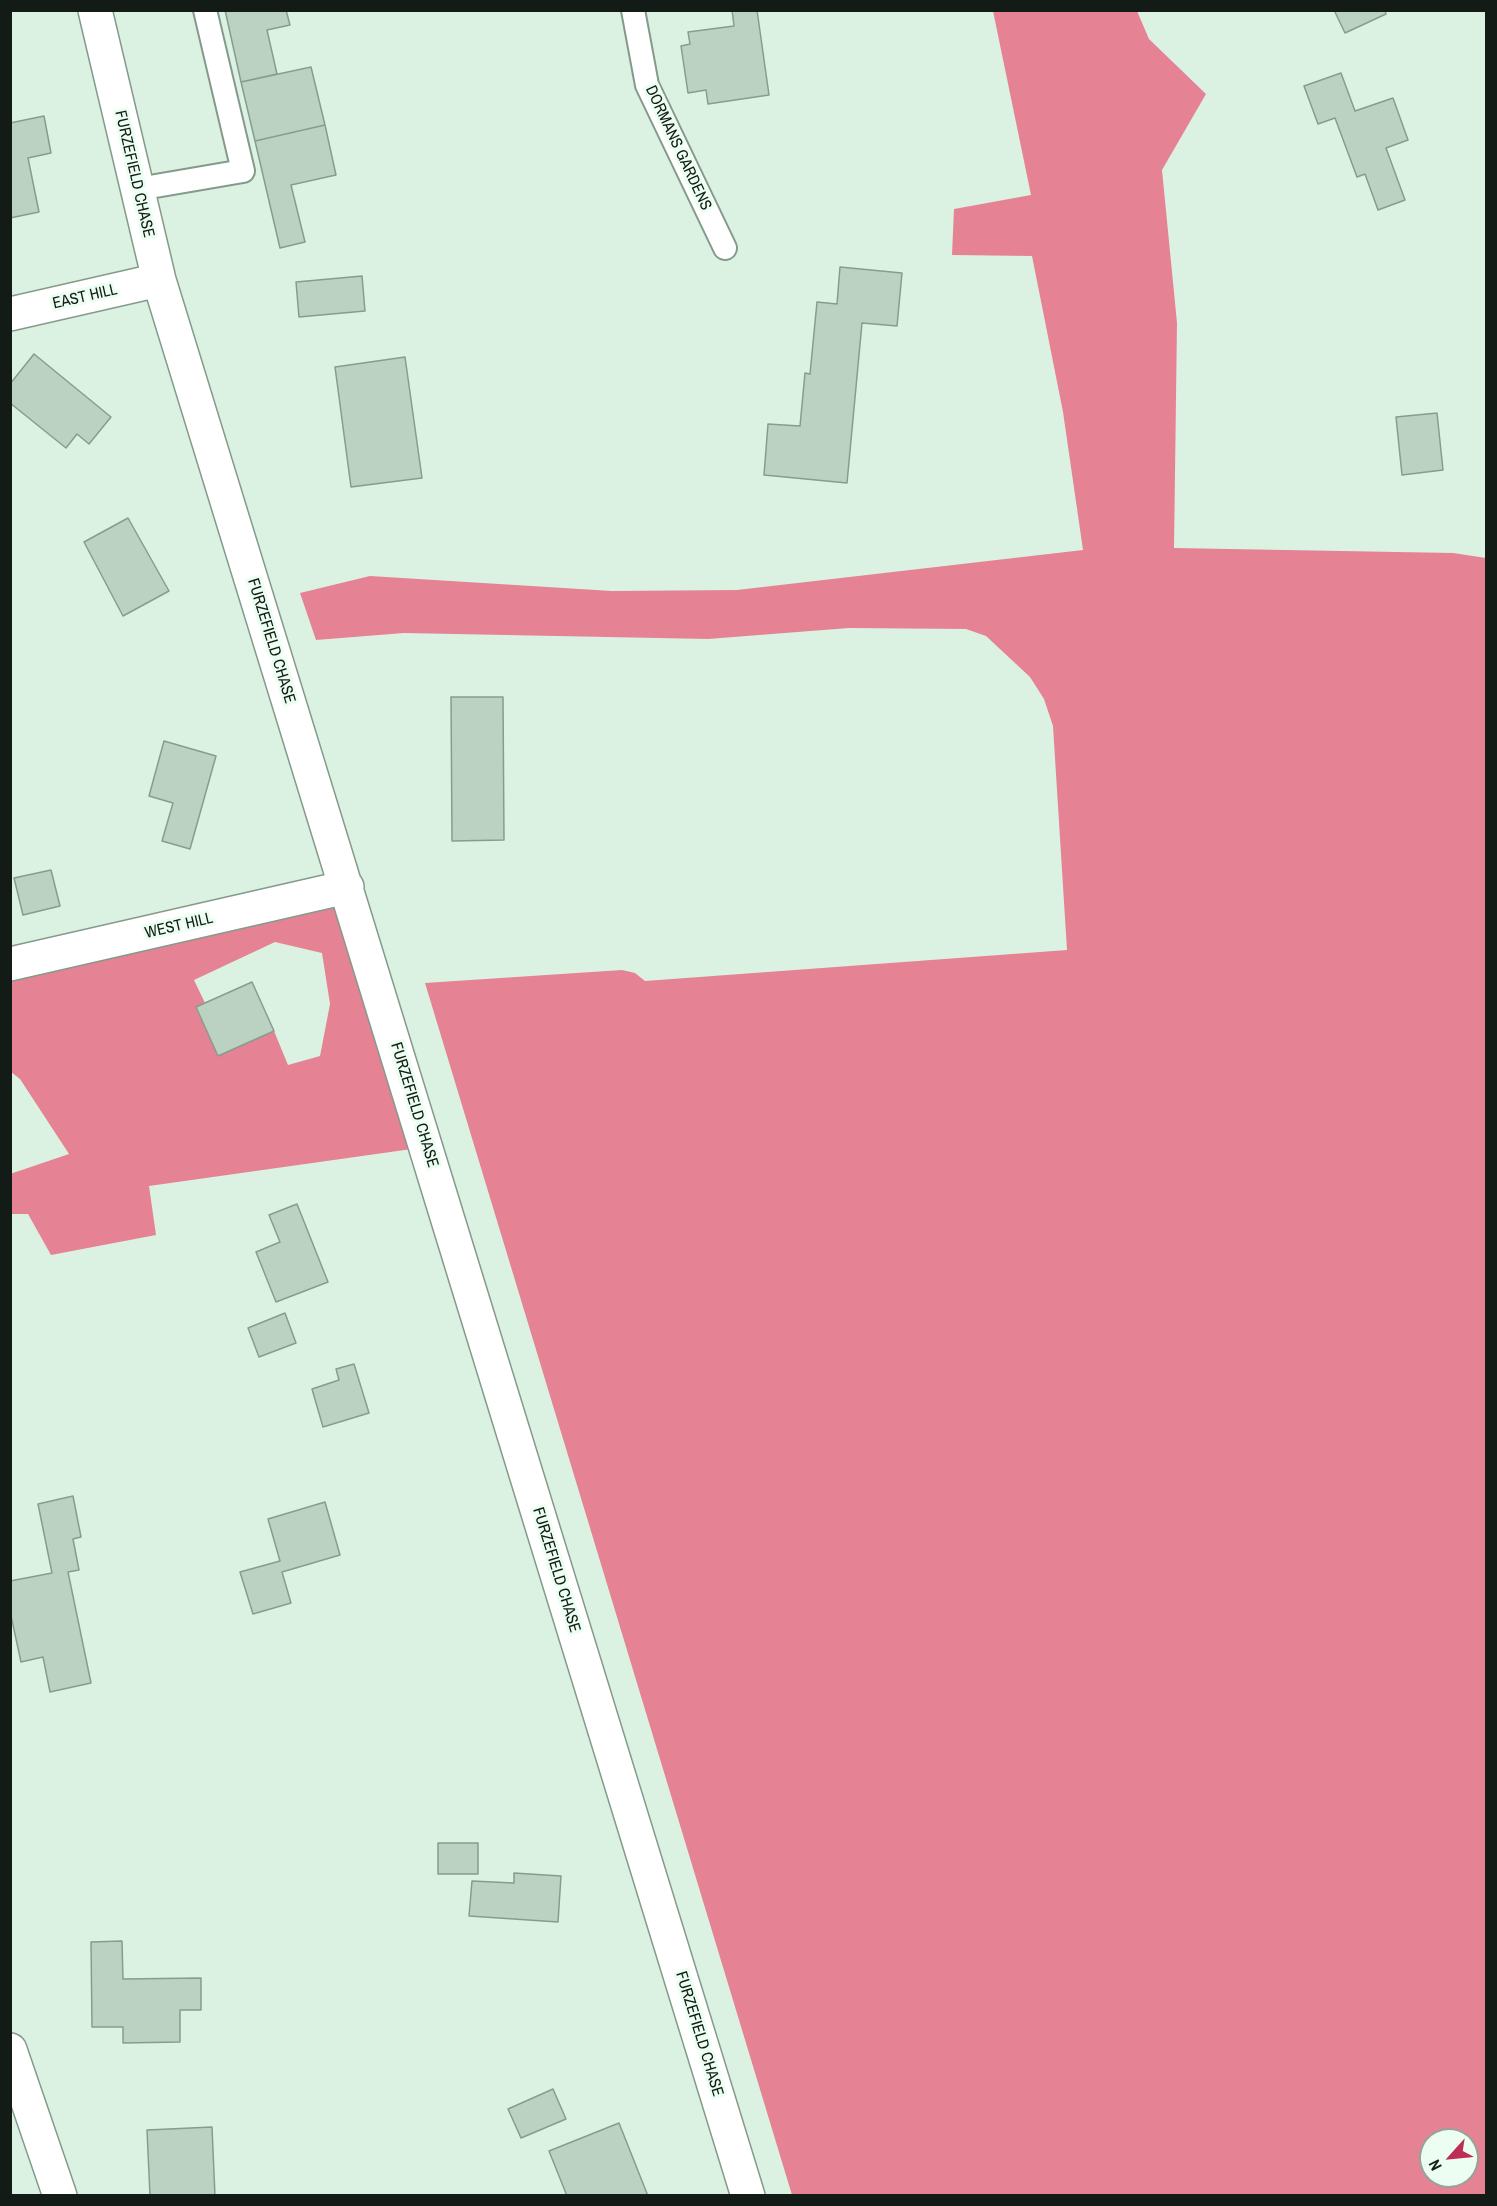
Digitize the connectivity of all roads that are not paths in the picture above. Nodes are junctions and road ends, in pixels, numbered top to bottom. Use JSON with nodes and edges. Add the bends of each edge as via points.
{"nodes":[{"id":1,"x":95,"y":10,"type":"edge"},
{"id":2,"x":205,"y":10,"type":"edge"},
{"id":3,"x":633,"y":10,"type":"edge"},
{"id":4,"x":138,"y":189,"type":"junction"},
{"id":5,"x":725,"y":248,"type":"dead end"},
{"id":6,"x":159,"y":280,"type":"junction"},
{"id":7,"x":10,"y":314,"type":"edge"},
{"id":8,"x":347,"y":887,"type":"junction"},
{"id":9,"x":10,"y":964,"type":"edge"},
{"id":10,"x":10,"y":2050,"type":"edge"},
{"id":11,"x":60,"y":2196,"type":"edge"},
{"id":12,"x":748,"y":2196,"type":"edge"}],
"edges":[{"from":1,"to":4,"type":"street","name":"FURZEFIELD CHASE"},
{"from":2,"to":4,"type":"lane","via":[[243,171]]},
{"from":3,"to":5,"type":"lane","name":"DORMANS GARDENS","via":[[647,85]]},
{"from":4,"to":6,"type":"street","name":"FURZEFIELD CHASE"},
{"from":6,"to":7,"type":"street","name":"EAST HILL"},
{"from":6,"to":8,"type":"street","name":"FURZEFIELD CHASE"},
{"from":8,"to":9,"type":"street","name":"WEST HILL"},
{"from":8,"to":12,"type":"street","name":"FURZEFIELD CHASE"},
{"from":10,"to":11,"type":"street"}]}
